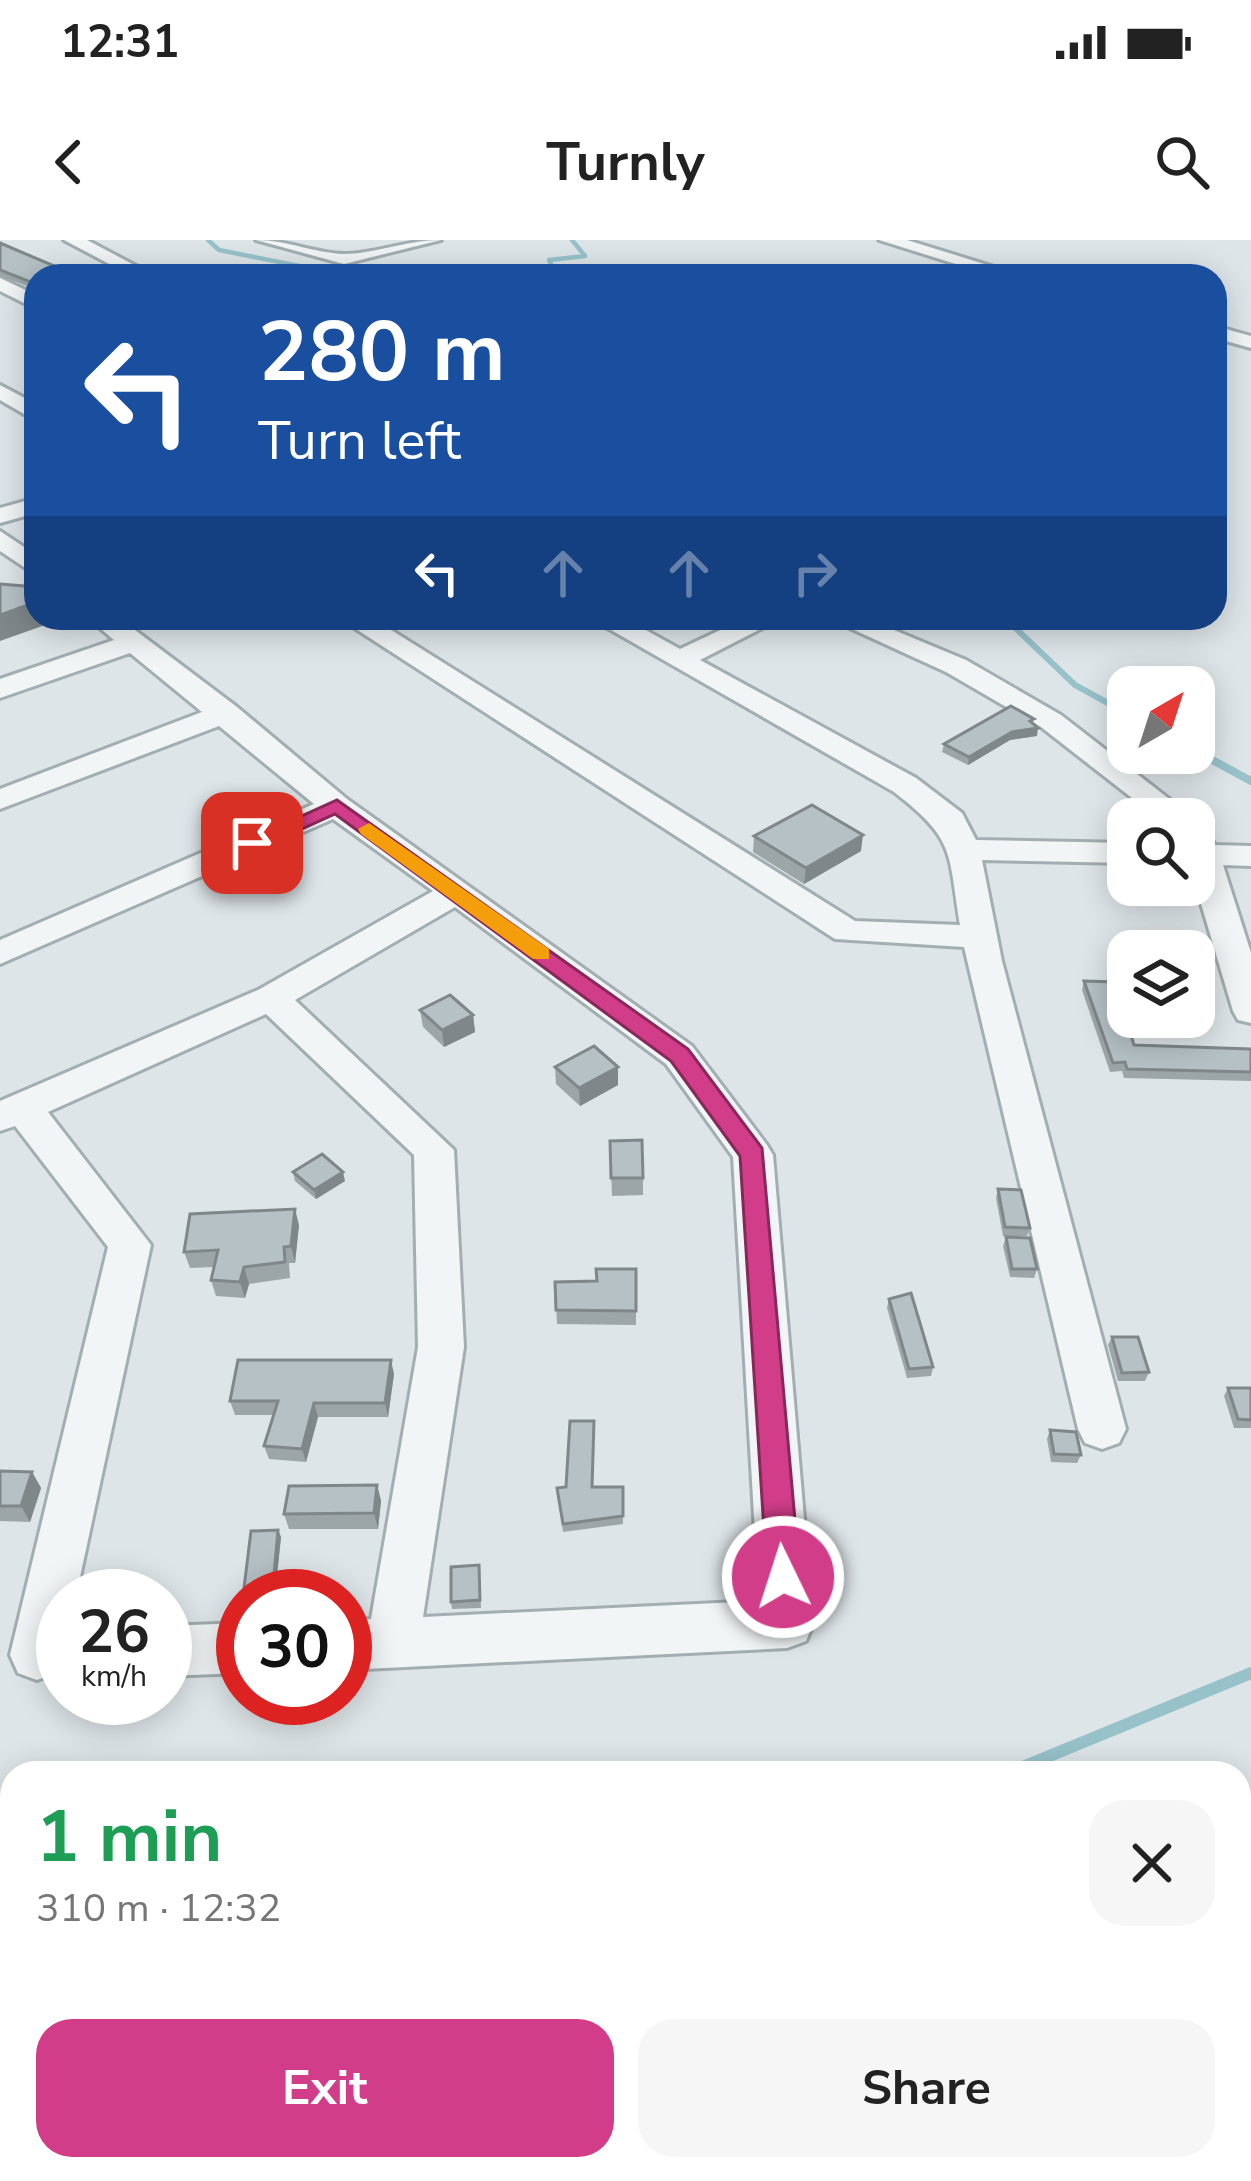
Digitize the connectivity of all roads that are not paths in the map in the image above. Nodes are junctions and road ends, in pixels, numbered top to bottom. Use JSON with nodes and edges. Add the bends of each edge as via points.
{"nodes":[{"id":1,"x":73,"y":240,"type":"edge"},
{"id":2,"x":265,"y":240,"type":"edge"},
{"id":3,"x":432,"y":240,"type":"edge"},
{"id":4,"x":888,"y":240,"type":"edge"},
{"id":5,"x":122,"y":264,"type":"edge"},
{"id":6,"x":972,"y":264,"type":"edge"},
{"id":7,"x":0,"y":539,"type":"edge"},
{"id":8,"x":24,"y":558,"type":"edge"},
{"id":9,"x":118,"y":630,"type":"edge"},
{"id":10,"x":372,"y":630,"type":"edge"},
{"id":11,"x":626,"y":630,"type":"edge"},
{"id":12,"x":742,"y":630,"type":"edge"},
{"id":13,"x":870,"y":630,"type":"edge"},
{"id":14,"x":134,"y":642,"type":"junction"},
{"id":15,"x":680,"y":659,"type":"junction"},
{"id":16,"x":0,"y":689,"type":"edge"},
{"id":17,"x":227,"y":713,"type":"junction"},
{"id":18,"x":1152,"y":798,"type":"edge"},
{"id":19,"x":0,"y":800,"type":"edge"},
{"id":20,"x":337,"y":806,"type":"junction"},
{"id":21,"x":964,"y":850,"type":"junction"},
{"id":22,"x":1215,"y":851,"type":"edge"},
{"id":23,"x":1107,"y":853,"type":"edge"},
{"id":24,"x":1251,"y":856,"type":"edge"},
{"id":25,"x":456,"y":892,"type":"junction"},
{"id":26,"x":1215,"y":903,"type":"edge"},
{"id":27,"x":979,"y":937,"type":"junction"},
{"id":28,"x":0,"y":953,"type":"edge"},
{"id":29,"x":272,"y":998,"type":"junction"},
{"id":30,"x":1251,"y":1011,"type":"edge"},
{"id":31,"x":11,"y":1112,"type":"edge"},
{"id":32,"x":1102,"y":1429,"type":"dead end"},
{"id":33,"x":393,"y":1643,"type":"junction"},
{"id":34,"x":372,"y":1644,"type":"edge"},
{"id":35,"x":33,"y":1654,"type":"edge"}],
"edges":[{"from":1,"to":5,"type":"street"},
{"from":2,"to":3,"type":"street","via":[[344,259]]},
{"from":4,"to":6,"type":"street"},
{"from":7,"to":8,"type":"street"},
{"from":9,"to":14,"type":"street"},
{"from":10,"to":27,"type":"street","via":[[847,931]]},
{"from":11,"to":15,"type":"street"},
{"from":12,"to":15,"type":"street"},
{"from":13,"to":18,"type":"street","via":[[956,666],[1051,721]]},
{"from":14,"to":16,"type":"street"},
{"from":14,"to":17,"type":"street"},
{"from":15,"to":21,"type":"street","via":[[933,802]]},
{"from":17,"to":19,"type":"street"},
{"from":17,"to":20,"type":"street"},
{"from":20,"to":25,"type":"street"},
{"from":20,"to":28,"type":"street"},
{"from":21,"to":23,"type":"street"},
{"from":21,"to":27,"type":"street"},
{"from":22,"to":24,"type":"street"},
{"from":25,"to":29,"type":"street"},
{"from":25,"to":33,"type":"street","via":[[680,1055],[753,1155],[787,1624]]},
{"from":26,"to":30,"type":"street"},
{"from":27,"to":32,"type":"street"},
{"from":29,"to":31,"type":"street"},
{"from":29,"to":33,"type":"street","via":[[434,1150],[441,1347]]},
{"from":31,"to":35,"type":"street","via":[[130,1245]]},
{"from":33,"to":34,"type":"street"}]}
